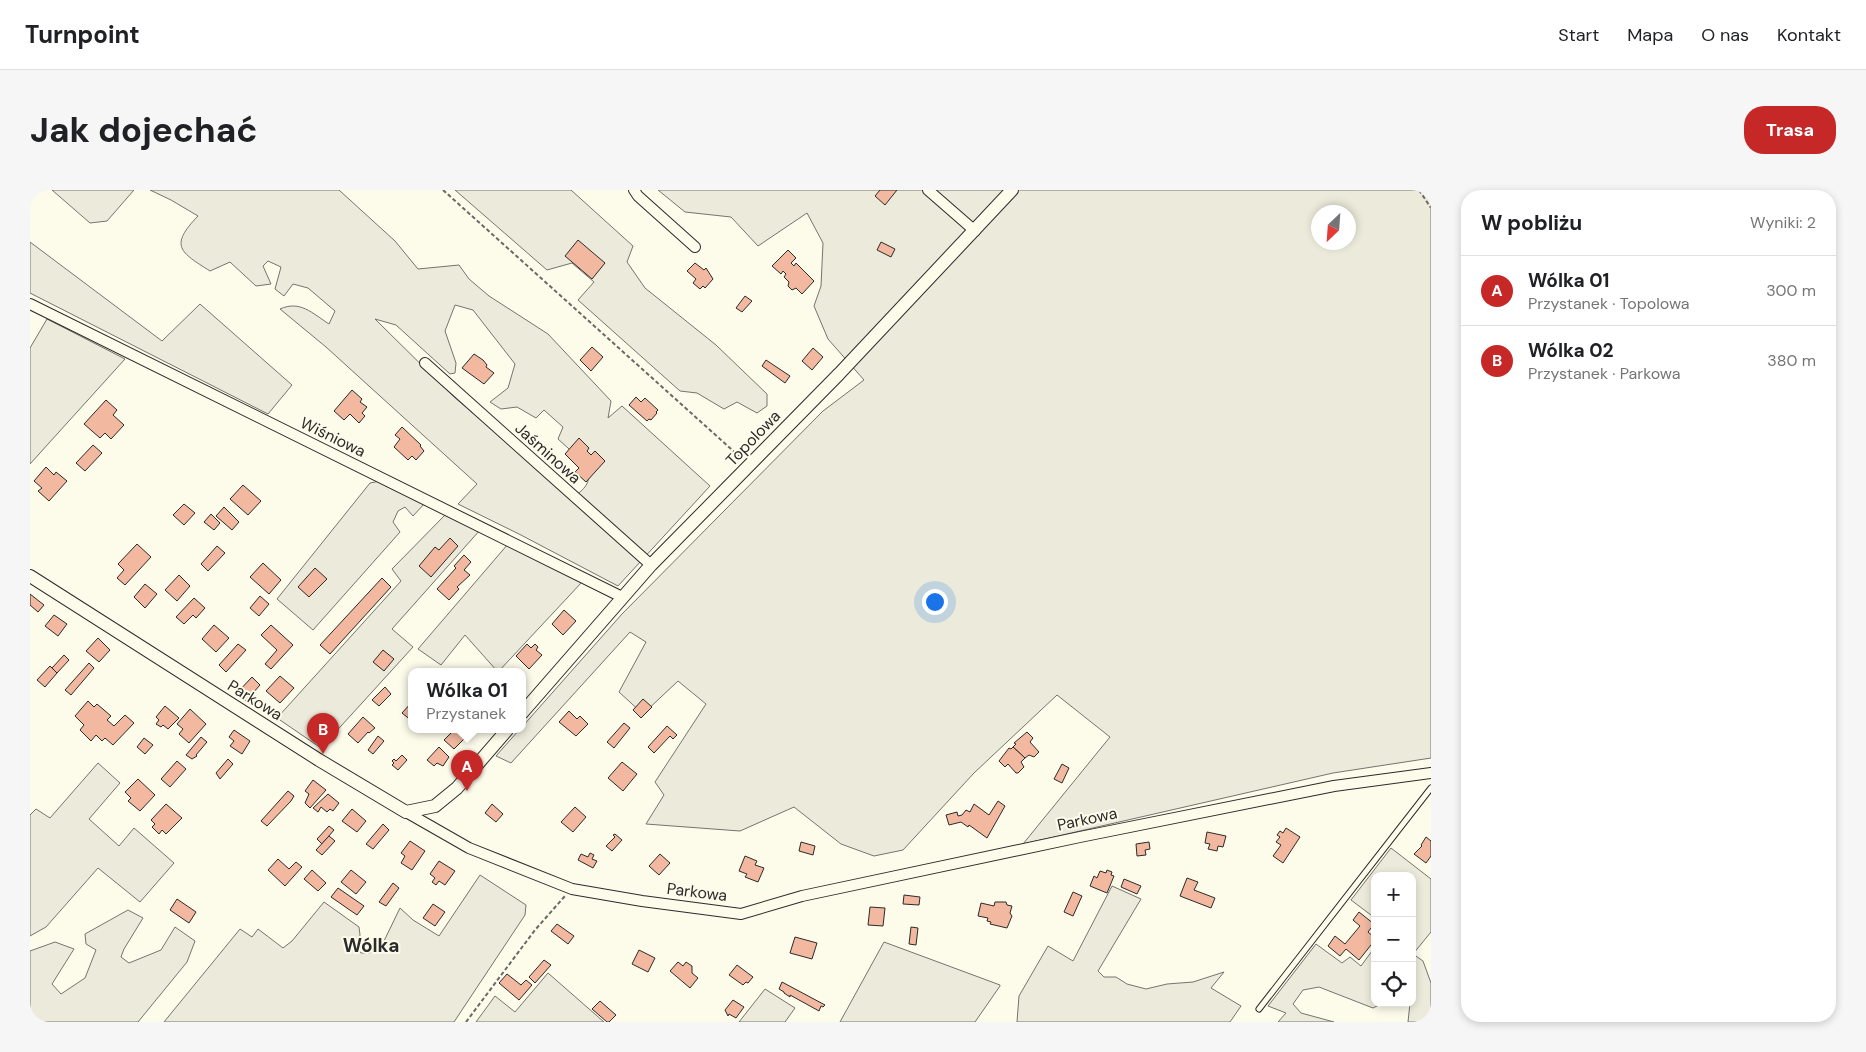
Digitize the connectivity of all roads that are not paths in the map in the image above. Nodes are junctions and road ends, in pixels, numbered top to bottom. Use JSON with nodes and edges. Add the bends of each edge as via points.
{"nodes":[{"id":1,"x":634,"y":190,"type":"edge"},
{"id":2,"x":928,"y":190,"type":"edge"},
{"id":3,"x":1012,"y":190,"type":"edge"},
{"id":4,"x":975,"y":231,"type":"junction"},
{"id":5,"x":695,"y":246,"type":"dead end"},
{"id":6,"x":30,"y":304,"type":"edge"},
{"id":7,"x":425,"y":363,"type":"dead end"},
{"id":8,"x":652,"y":565,"type":"junction"},
{"id":9,"x":30,"y":576,"type":"edge"},
{"id":10,"x":622,"y":596,"type":"junction"},
{"id":11,"x":526,"y":708,"type":"edge"},
{"id":12,"x":505,"y":733,"type":"edge"},
{"id":13,"x":1431,"y":772,"type":"edge"},
{"id":14,"x":1431,"y":788,"type":"edge"},
{"id":15,"x":406,"y":812,"type":"junction"},
{"id":16,"x":1260,"y":1009,"type":"dead end"}],
"edges":[{"from":1,"to":5,"type":"street"},
{"from":2,"to":4,"type":"street"},
{"from":3,"to":4,"type":"street","name":"Topolowa"},
{"from":4,"to":8,"type":"street","name":"Topolowa"},
{"from":6,"to":10,"type":"street","name":"Wiśniowa"},
{"from":7,"to":8,"type":"street","name":"Jaśminowa"},
{"from":8,"to":10,"type":"street","name":"Topolowa"},
{"from":9,"to":15,"type":"street","name":"Parkowa"},
{"from":10,"to":11,"type":"street","name":"Topolowa"},
{"from":12,"to":15,"type":"street","via":[[457,788],[435,806]]},
{"from":13,"to":15,"type":"street","name":"Parkowa","via":[[1334,786],[1080,837],[802,896],[740,914],[572,889],[469,848]]},
{"from":14,"to":16,"type":"lane"}]}
